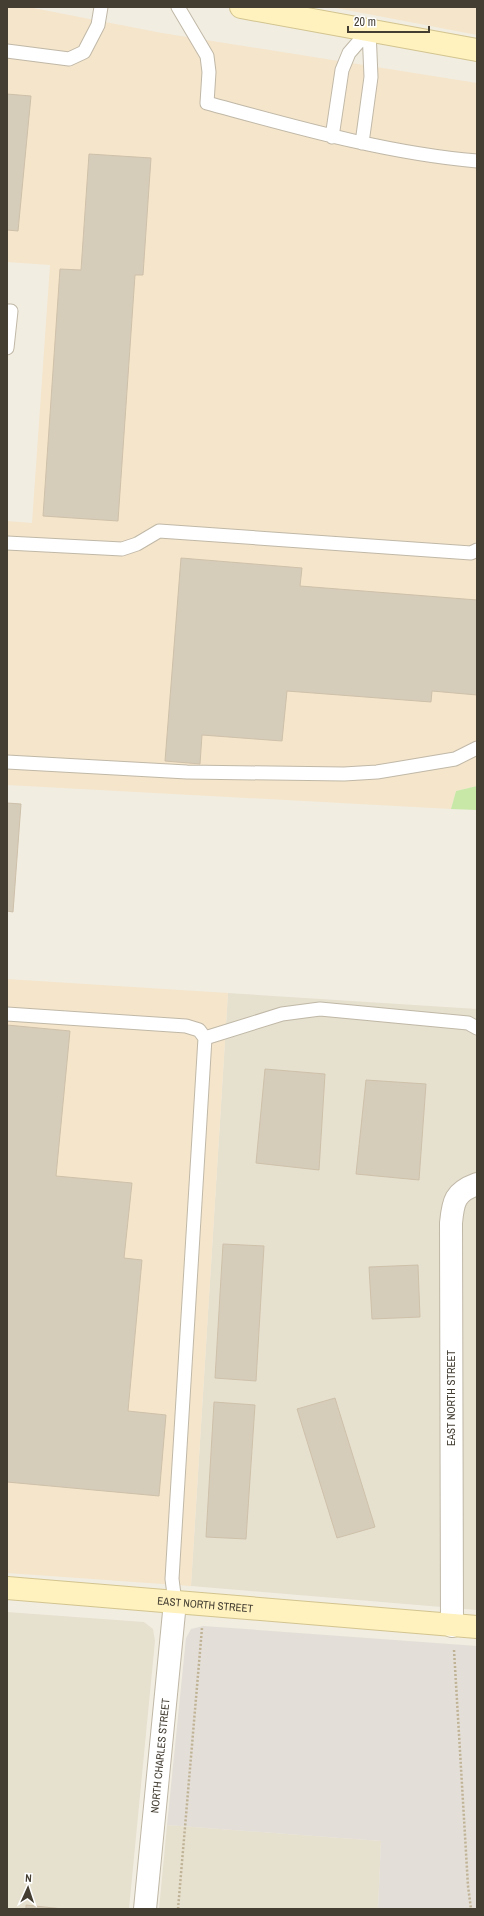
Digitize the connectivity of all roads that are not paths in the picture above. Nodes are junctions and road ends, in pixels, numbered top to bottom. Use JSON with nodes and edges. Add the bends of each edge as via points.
{"nodes":[{"id":1,"x":101,"y":7,"type":"edge"},
{"id":2,"x":178,"y":7,"type":"edge"},
{"id":3,"x":246,"y":7,"type":"edge"},
{"id":4,"x":369,"y":30,"type":"junction"},
{"id":5,"x":477,"y":50,"type":"edge"},
{"id":6,"x":7,"y":51,"type":"edge"},
{"id":7,"x":332,"y":137,"type":"junction"},
{"id":8,"x":362,"y":143,"type":"junction"},
{"id":9,"x":477,"y":161,"type":"edge"},
{"id":10,"x":9,"y":311,"type":"edge"},
{"id":11,"x":7,"y":348,"type":"edge"},
{"id":12,"x":7,"y":543,"type":"edge"},
{"id":13,"x":477,"y":550,"type":"edge"},
{"id":14,"x":477,"y":748,"type":"edge"},
{"id":15,"x":7,"y":762,"type":"edge"},
{"id":16,"x":7,"y":1014,"type":"edge"},
{"id":17,"x":477,"y":1028,"type":"edge"},
{"id":18,"x":206,"y":1038,"type":"junction"},
{"id":19,"x":477,"y":1184,"type":"edge"},
{"id":20,"x":7,"y":1588,"type":"edge"},
{"id":21,"x":174,"y":1602,"type":"junction"},
{"id":22,"x":452,"y":1626,"type":"junction"},
{"id":23,"x":477,"y":1627,"type":"edge"},
{"id":24,"x":145,"y":1909,"type":"edge"}],
"edges":[{"from":1,"to":6,"type":"lane","via":[[98,25],[84,52],[69,59]]},
{"from":2,"to":7,"type":"lane","via":[[207,56],[207,103]]},
{"from":3,"to":4,"type":"street"},
{"from":4,"to":5,"type":"street"},
{"from":4,"to":7,"type":"lane","via":[[349,53],[342,70]]},
{"from":4,"to":8,"type":"lane","via":[[371,77]]},
{"from":7,"to":8,"type":"lane"},
{"from":8,"to":9,"type":"lane","via":[[434,157]]},
{"from":10,"to":11,"type":"lane"},
{"from":12,"to":13,"type":"lane","via":[[122,549],[137,544],[159,531],[471,553]]},
{"from":14,"to":15,"type":"lane","via":[[455,759],[377,772],[344,774],[187,772]]},
{"from":16,"to":18,"type":"lane","via":[[186,1026],[199,1030]]},
{"from":17,"to":18,"type":"lane","via":[[468,1023],[320,1009],[282,1014]]},
{"from":18,"to":21,"type":"lane","via":[[172,1579]]},
{"from":19,"to":22,"type":"street","name":"EAST NORTH STREET","via":[[463,1189],[453,1203],[451,1223]]},
{"from":20,"to":21,"type":"street","name":"EAST NORTH STREET"},
{"from":21,"to":22,"type":"street","name":"EAST NORTH STREET"},
{"from":21,"to":24,"type":"street","name":"NORTH CHARLES STREET"},
{"from":22,"to":23,"type":"street","name":"EAST NORTH STREET"}]}
